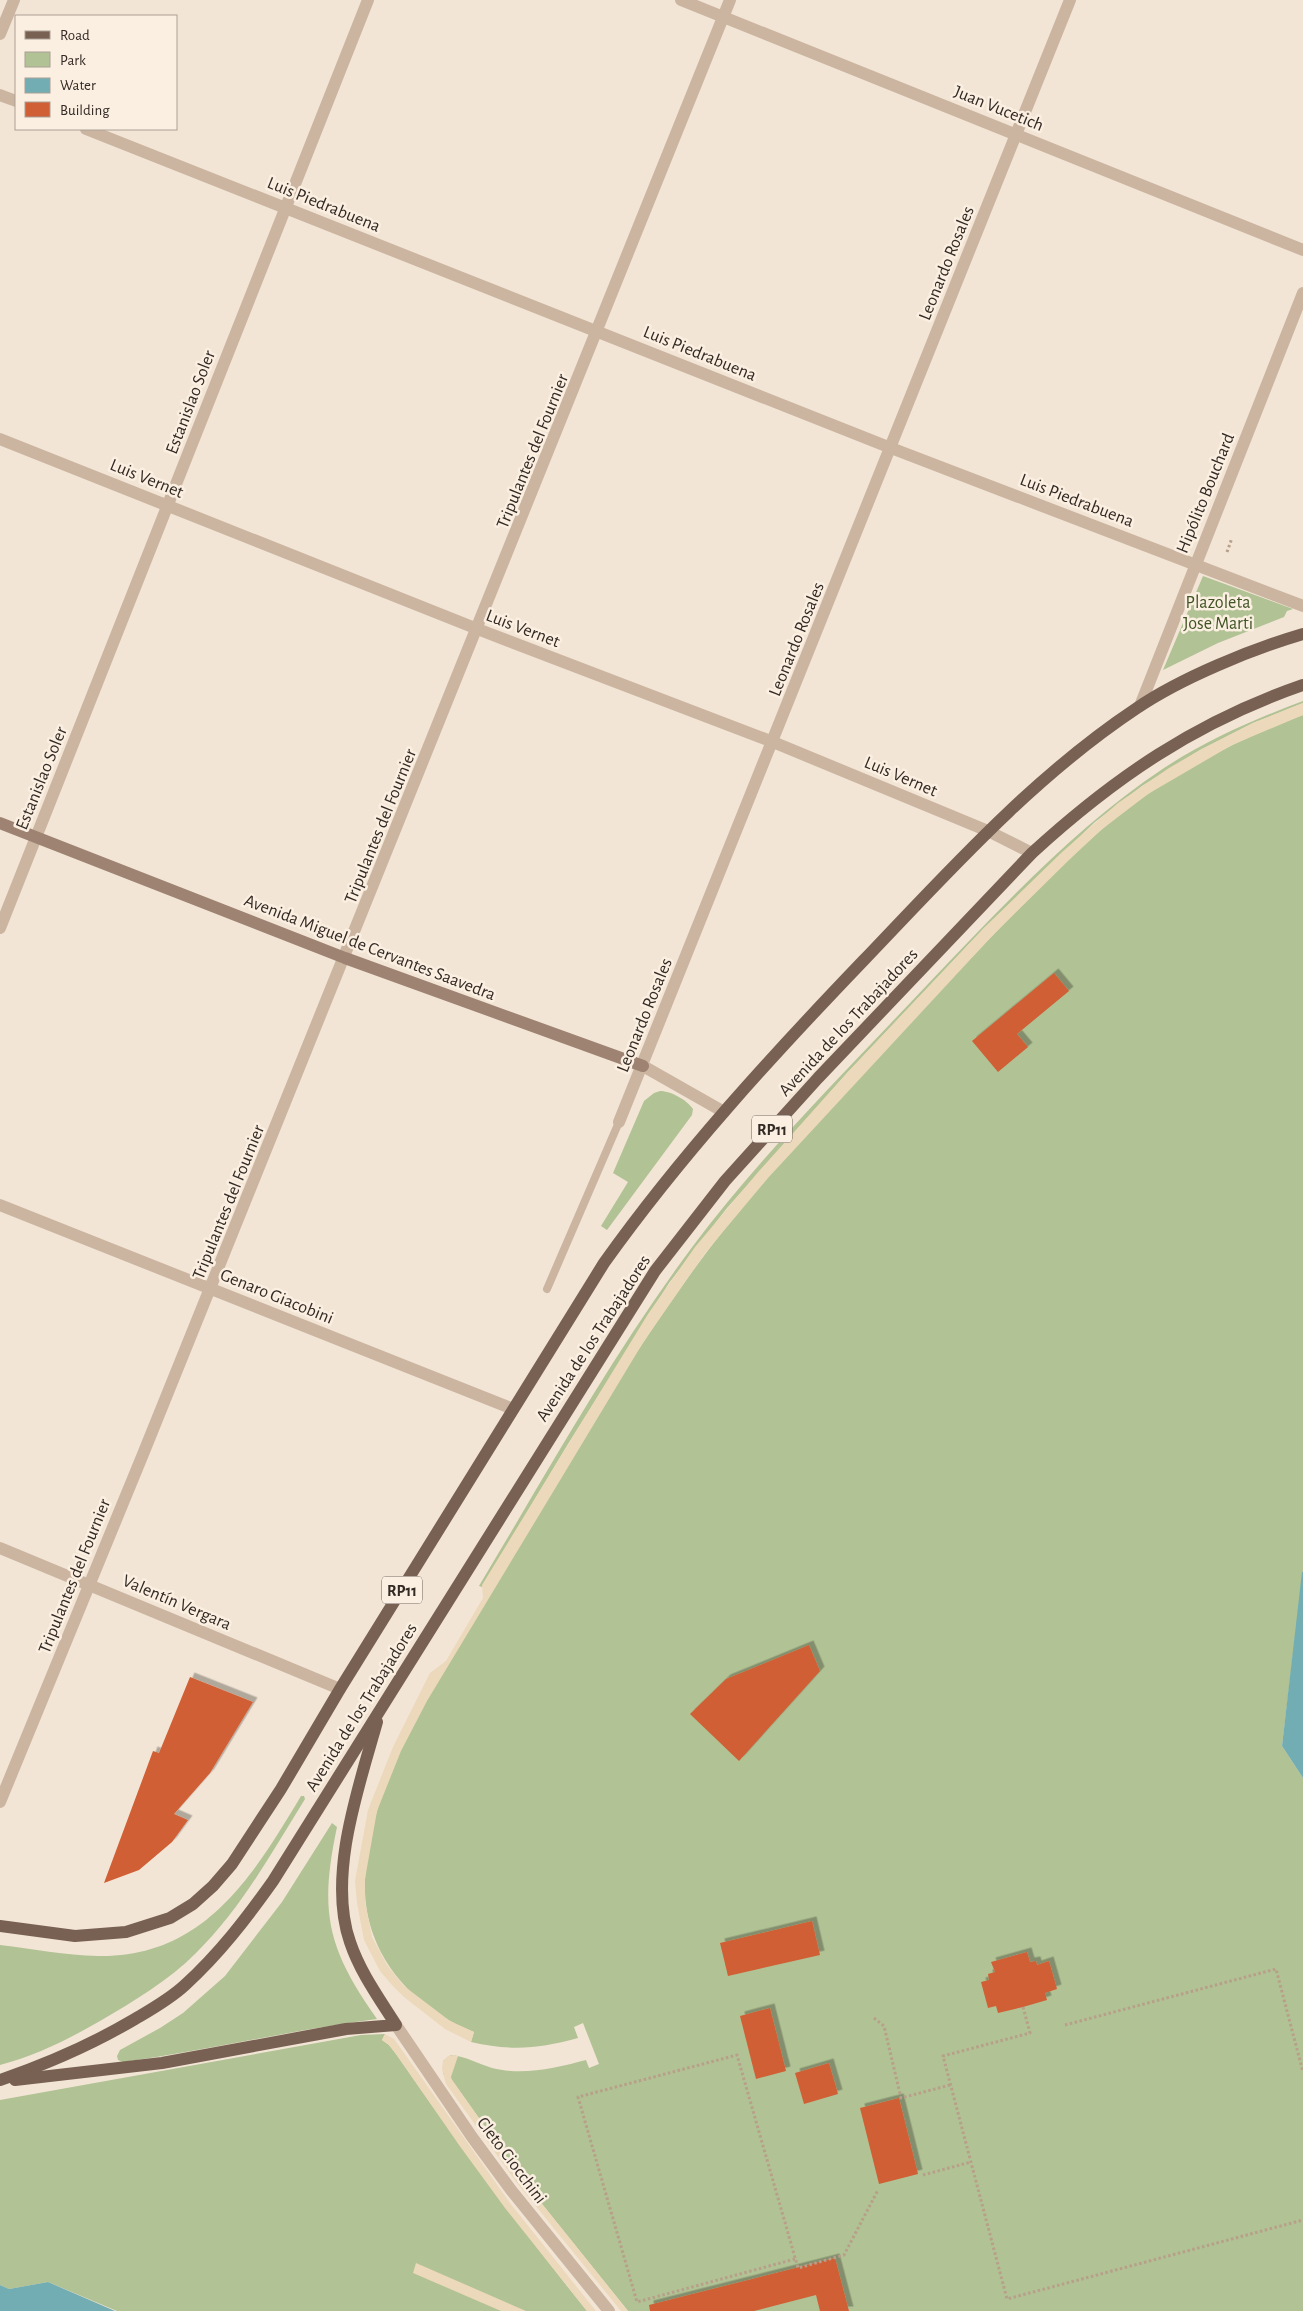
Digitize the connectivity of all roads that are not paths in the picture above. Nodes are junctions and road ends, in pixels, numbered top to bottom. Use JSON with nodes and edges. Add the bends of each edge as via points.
{"nodes":[{"id":1,"x":14,"y":0,"type":"edge"},
{"id":2,"x":368,"y":0,"type":"edge"},
{"id":3,"x":682,"y":0,"type":"edge"},
{"id":4,"x":730,"y":0,"type":"edge"},
{"id":5,"x":1070,"y":0,"type":"edge"},
{"id":6,"x":724,"y":16,"type":"junction"},
{"id":7,"x":0,"y":34,"type":"edge"},
{"id":8,"x":0,"y":95,"type":"edge"},
{"id":9,"x":15,"y":102,"type":"edge"},
{"id":10,"x":89,"y":130,"type":"edge"},
{"id":11,"x":1016,"y":134,"type":"junction"},
{"id":12,"x":286,"y":207,"type":"junction"},
{"id":13,"x":1303,"y":250,"type":"edge"},
{"id":14,"x":1303,"y":293,"type":"edge"},
{"id":15,"x":598,"y":332,"type":"junction"},
{"id":16,"x":0,"y":439,"type":"edge"},
{"id":17,"x":891,"y":448,"type":"junction"},
{"id":18,"x":168,"y":506,"type":"junction"},
{"id":19,"x":1196,"y":564,"type":"junction"},
{"id":20,"x":1303,"y":606,"type":"edge"},
{"id":21,"x":480,"y":630,"type":"junction"},
{"id":22,"x":1303,"y":634,"type":"edge"},
{"id":23,"x":1303,"y":685,"type":"edge"},
{"id":24,"x":1140,"y":706,"type":"junction"},
{"id":25,"x":773,"y":742,"type":"junction"},
{"id":26,"x":0,"y":823,"type":"edge"},
{"id":27,"x":988,"y":831,"type":"junction"},
{"id":28,"x":36,"y":837,"type":"junction"},
{"id":29,"x":1032,"y":853,"type":"junction"},
{"id":30,"x":0,"y":928,"type":"edge"},
{"id":31,"x":344,"y":958,"type":"junction"},
{"id":32,"x":643,"y":1066,"type":"junction"},
{"id":33,"x":724,"y":1112,"type":"junction"},
{"id":34,"x":619,"y":1122,"type":"joint"},
{"id":35,"x":0,"y":1205,"type":"edge"},
{"id":36,"x":212,"y":1289,"type":"junction"},
{"id":37,"x":547,"y":1289,"type":"dead end"},
{"id":38,"x":513,"y":1409,"type":"junction"},
{"id":39,"x":0,"y":1548,"type":"edge"},
{"id":40,"x":90,"y":1584,"type":"junction"},
{"id":41,"x":340,"y":1689,"type":"junction"},
{"id":42,"x":381,"y":1708,"type":"junction"},
{"id":43,"x":0,"y":1802,"type":"edge"},
{"id":44,"x":0,"y":1926,"type":"edge"},
{"id":45,"x":396,"y":2025,"type":"junction"},
{"id":46,"x":0,"y":2081,"type":"edge"},
{"id":47,"x":609,"y":2311,"type":"edge"}],
"edges":[{"from":1,"to":7,"type":"street"},
{"from":2,"to":12,"type":"street","name":"Estanislao Soler"},
{"from":3,"to":6,"type":"street","name":"Juan Vucetich"},
{"from":4,"to":6,"type":"street","name":"Tripulantes del Fournier"},
{"from":5,"to":11,"type":"street","name":"Leonardo Rosales"},
{"from":6,"to":11,"type":"street","name":"Juan Vucetich"},
{"from":6,"to":15,"type":"street","name":"Tripulantes del Fournier"},
{"from":8,"to":9,"type":"street"},
{"from":10,"to":12,"type":"street","name":"Luis Piedrabuena"},
{"from":11,"to":13,"type":"street","name":"Juan Vucetich"},
{"from":11,"to":17,"type":"street","name":"Leonardo Rosales"},
{"from":12,"to":15,"type":"street","name":"Luis Piedrabuena"},
{"from":12,"to":18,"type":"street","name":"Estanislao Soler"},
{"from":14,"to":19,"type":"street","name":"Hipólito Bouchard"},
{"from":15,"to":17,"type":"street","name":"Luis Piedrabuena"},
{"from":15,"to":21,"type":"street","name":"Tripulantes del Fournier"},
{"from":16,"to":18,"type":"street","name":"Luis Vernet"},
{"from":17,"to":19,"type":"street","name":"Luis Piedrabuena"},
{"from":17,"to":25,"type":"street","name":"Leonardo Rosales"},
{"from":18,"to":21,"type":"street","name":"Luis Vernet"},
{"from":18,"to":28,"type":"street","name":"Estanislao Soler"},
{"from":19,"to":20,"type":"street","name":"Luis Piedrabuena"},
{"from":19,"to":24,"type":"street","name":"Hipólito Bouchard"},
{"from":21,"to":25,"type":"street","name":"Luis Vernet"},
{"from":21,"to":31,"type":"street","name":"Tripulantes del Fournier"},
{"from":22,"to":24,"type":"main road","name":"Avenida de los Trabajadores","number":"RP11","via":[[1240,656]]},
{"from":23,"to":29,"type":"main road","name":"Avenida de los Trabajadores","number":"RP11","via":[[1230,714],[1158,753],[1104,792]]},
{"from":24,"to":27,"type":"main road","name":"Avenida de los Trabajadores","number":"RP11","via":[[1063,763]]},
{"from":25,"to":27,"type":"street","name":"Luis Vernet"},
{"from":25,"to":32,"type":"street","name":"Leonardo Rosales"},
{"from":26,"to":28,"type":"street","name":"Avenida Miguel de Cervantes Saavedra"},
{"from":27,"to":29,"type":"street","name":"Luis Vernet"},
{"from":27,"to":33,"type":"main road","name":"Avenida de los Trabajadores","number":"RP11"},
{"from":28,"to":30,"type":"street","name":"Estanislao Soler"},
{"from":28,"to":31,"type":"street","name":"Avenida Miguel de Cervantes Saavedra"},
{"from":29,"to":42,"type":"main road","name":"Avenida de los Trabajadores","number":"RP11","via":[[725,1181],[655,1271]]},
{"from":31,"to":32,"type":"street","name":"Avenida Miguel de Cervantes Saavedra"},
{"from":31,"to":36,"type":"street","name":"Tripulantes del Fournier"},
{"from":32,"to":33,"type":"street","name":"Avenida Miguel de Cervantes Saavedra"},
{"from":32,"to":34,"type":"street","name":"Leonardo Rosales"},
{"from":33,"to":38,"type":"main road","name":"Avenida de los Trabajadores","number":"RP11","via":[[647,1204],[604,1263]]},
{"from":34,"to":37,"type":"lane","name":"Leonardo Rosales"},
{"from":35,"to":36,"type":"street","name":"Genaro Giacobini"},
{"from":36,"to":38,"type":"street","name":"Genaro Giacobini"},
{"from":36,"to":40,"type":"street","name":"Tripulantes del Fournier"},
{"from":38,"to":41,"type":"main road","name":"Avenida de los Trabajadores","number":"RP11"},
{"from":39,"to":40,"type":"street","name":"Valentín Vergara"},
{"from":40,"to":41,"type":"street","name":"Valentín Vergara"},
{"from":40,"to":43,"type":"street","name":"Tripulantes del Fournier"},
{"from":41,"to":44,"type":"main road","name":"Avenida de los Trabajadores","number":"RP11","via":[[237,1856],[213,1886],[193,1904],[170,1918],[126,1932],[50,1934]]},
{"from":42,"to":45,"type":"main road","via":[[350,1827],[344,1870],[344,1916],[359,1963]]},
{"from":42,"to":46,"type":"main road","name":"Avenida de los Trabajadores","number":"RP11","via":[[273,1881],[214,1958],[183,1987],[110,2034],[54,2061]]},
{"from":45,"to":46,"type":"main road","via":[[346,2029],[162,2063]]},
{"from":45,"to":47,"type":"street","name":"Cleto Ciocchini","via":[[511,2190]]}]}
